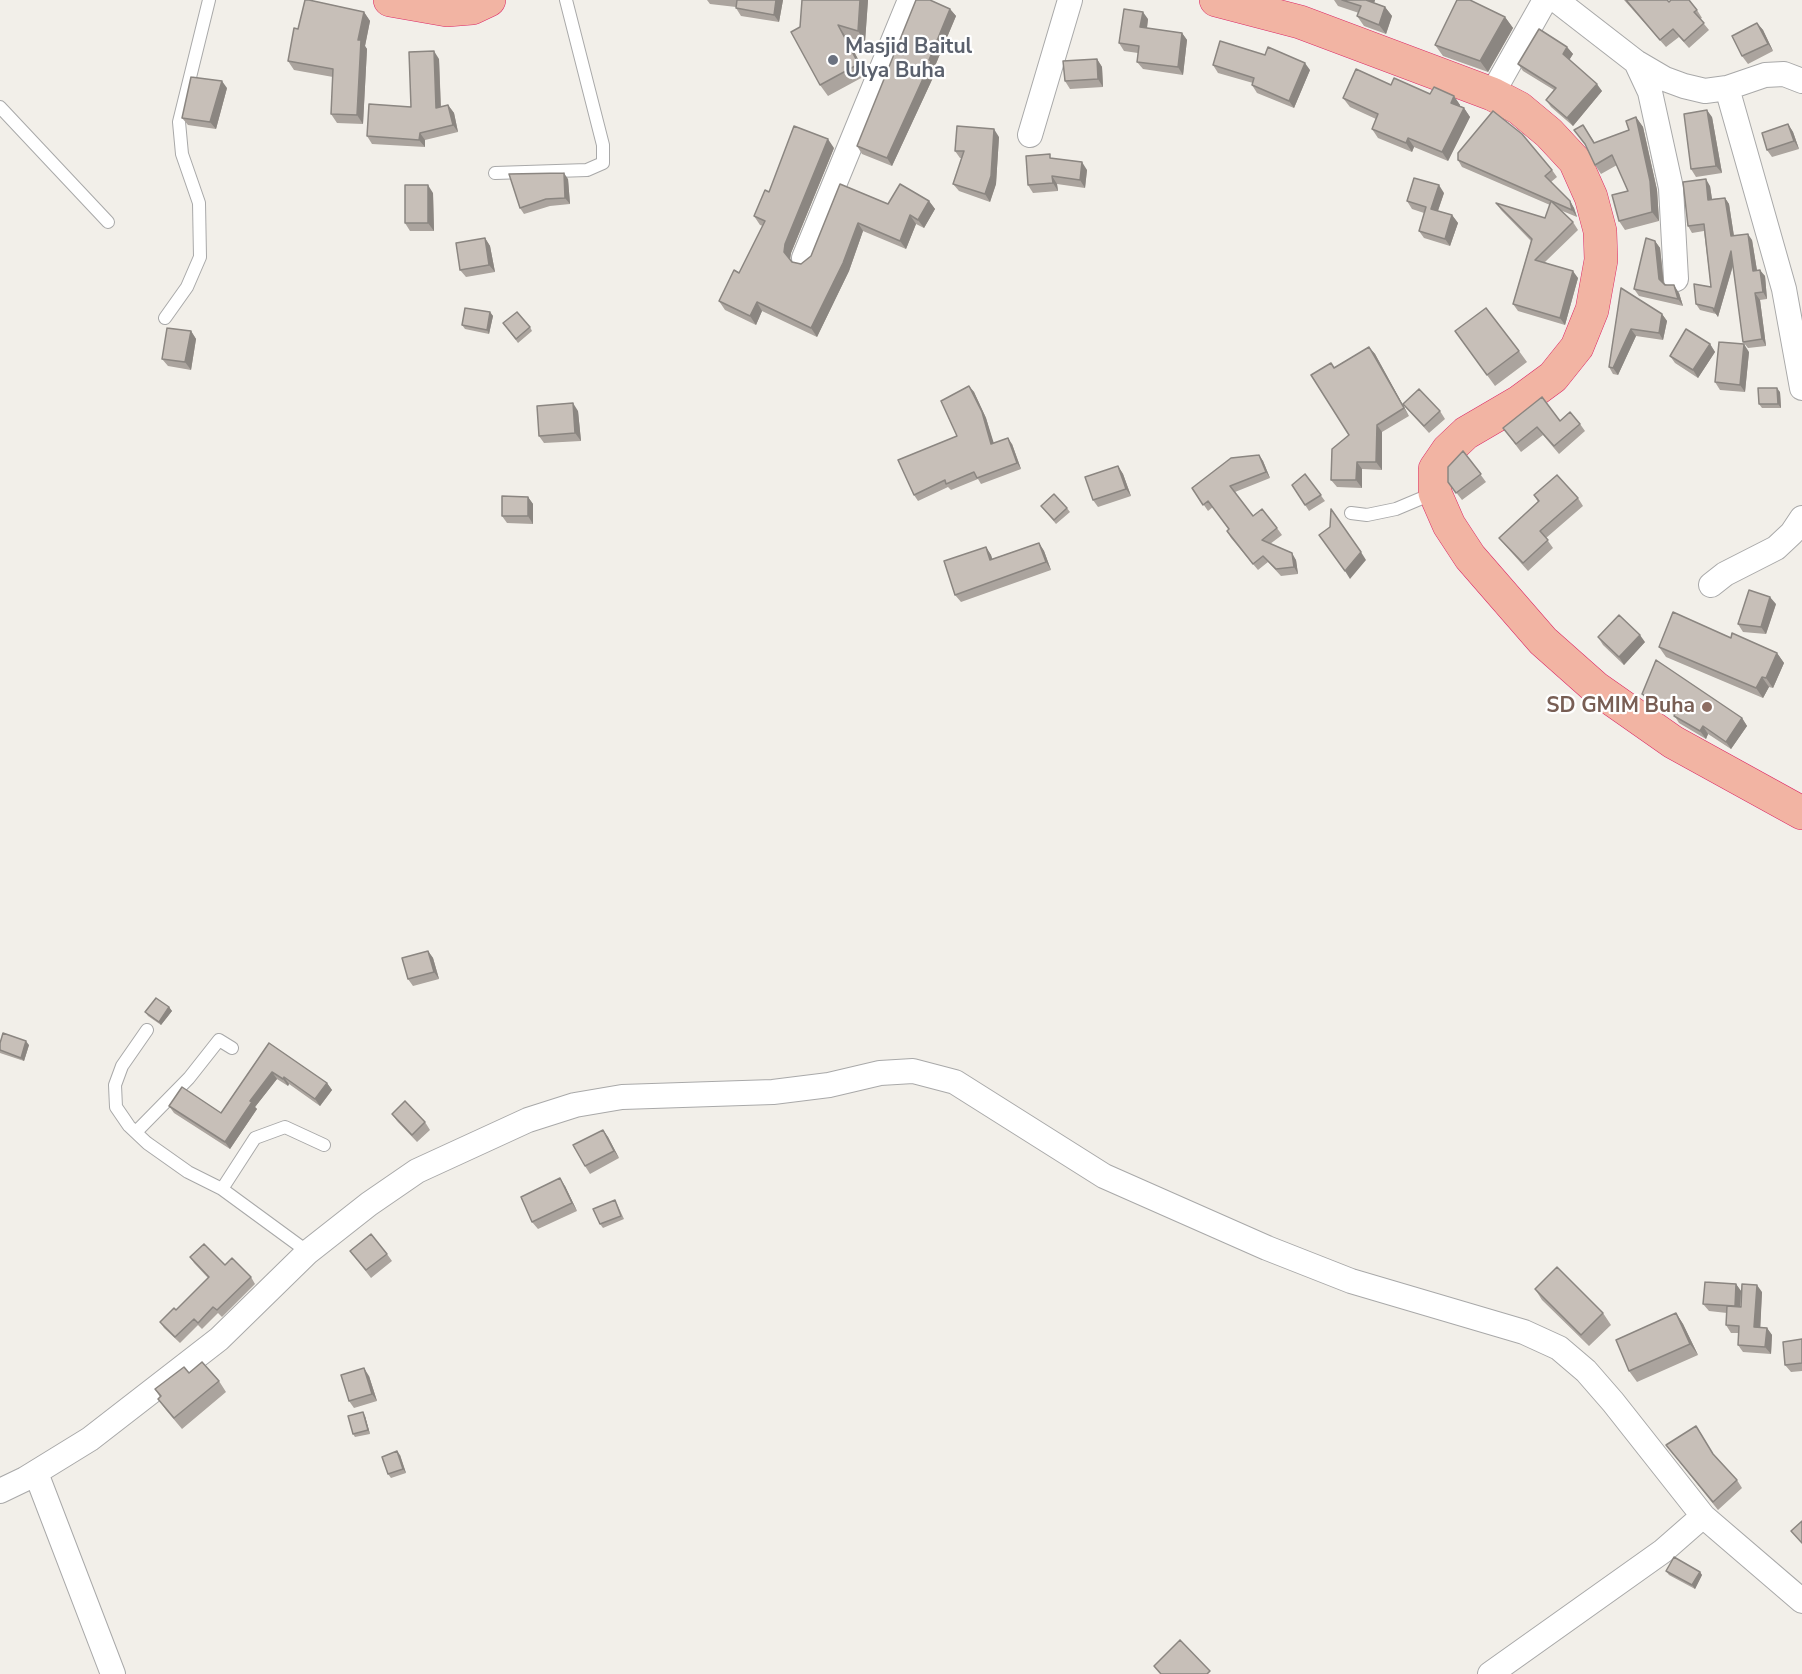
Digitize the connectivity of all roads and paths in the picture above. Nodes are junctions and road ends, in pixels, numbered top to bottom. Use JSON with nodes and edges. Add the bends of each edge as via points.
{"nodes":[{"id":1,"x":209,"y":0,"type":"edge"},
{"id":2,"x":390,"y":0,"type":"edge"},
{"id":3,"x":489,"y":0,"type":"edge"},
{"id":4,"x":566,"y":0,"type":"edge"},
{"id":5,"x":910,"y":0,"type":"edge"},
{"id":6,"x":1070,"y":0,"type":"edge"},
{"id":7,"x":1216,"y":0,"type":"edge"},
{"id":8,"x":1545,"y":0,"type":"edge"},
{"id":9,"x":1556,"y":0,"type":"edge"},
{"id":10,"x":1636,"y":62,"type":"junction"},
{"id":11,"x":1802,"y":81,"type":"edge"},
{"id":12,"x":1727,"y":88,"type":"junction"},
{"id":13,"x":1492,"y":94,"type":"junction"},
{"id":14,"x":0,"y":107,"type":"edge"},
{"id":15,"x":1030,"y":135,"type":"dead end"},
{"id":16,"x":495,"y":173,"type":"dead end"},
{"id":17,"x":108,"y":222,"type":"dead end"},
{"id":18,"x":804,"y":258,"type":"edge"},
{"id":19,"x":1676,"y":279,"type":"dead end"},
{"id":20,"x":165,"y":318,"type":"dead end"},
{"id":21,"x":1802,"y":388,"type":"edge"},
{"id":22,"x":1435,"y":493,"type":"junction"},
{"id":23,"x":1351,"y":513,"type":"dead end"},
{"id":24,"x":1802,"y":518,"type":"edge"},
{"id":25,"x":1711,"y":585,"type":"dead end"},
{"id":26,"x":1802,"y":813,"type":"edge"},
{"id":27,"x":147,"y":1030,"type":"dead end"},
{"id":28,"x":232,"y":1048,"type":"dead end"},
{"id":29,"x":136,"y":1132,"type":"junction"},
{"id":30,"x":324,"y":1144,"type":"dead end"},
{"id":31,"x":222,"y":1190,"type":"junction"},
{"id":32,"x":308,"y":1252,"type":"junction"},
{"id":33,"x":36,"y":1473,"type":"junction"},
{"id":34,"x":0,"y":1491,"type":"edge"},
{"id":35,"x":1703,"y":1516,"type":"junction"},
{"id":36,"x":1802,"y":1601,"type":"edge"},
{"id":37,"x":113,"y":1674,"type":"edge"},
{"id":38,"x":1490,"y":1674,"type":"edge"}],
"edges":[{"from":1,"to":20,"type":"lane","via":[[179,122],[182,154],[199,203],[200,257],[188,287]]},
{"from":2,"to":3,"type":"highway","via":[[447,10],[472,8]]},
{"from":4,"to":16,"type":"lane","via":[[603,145],[603,163],[587,170]]},
{"from":5,"to":18,"type":"street"},
{"from":6,"to":15,"type":"street"},
{"from":7,"to":13,"type":"highway","via":[[1300,22]]},
{"from":8,"to":13,"type":"street"},
{"from":9,"to":10,"type":"street"},
{"from":10,"to":12,"type":"street","via":[[1683,86],[1705,91]]},
{"from":10,"to":19,"type":"street","via":[[1650,92],[1671,188]]},
{"from":11,"to":12,"type":"street","via":[[1766,75]]},
{"from":12,"to":21,"type":"street","via":[[1784,289]]},
{"from":13,"to":22,"type":"highway","via":[[1519,108],[1575,161],[1600,231],[1601,260],[1592,310],[1577,347],[1553,377],[1466,433],[1448,450],[1435,469]]},
{"from":14,"to":17,"type":"lane"},
{"from":22,"to":23,"type":"lane","via":[[1367,515]]},
{"from":22,"to":26,"type":"highway","via":[[1449,525],[1470,556],[1543,641],[1596,688],[1673,742]]},
{"from":24,"to":25,"type":"street","via":[[1776,548]]},
{"from":27,"to":29,"type":"lane","via":[[122,1066],[115,1085],[116,1107]]},
{"from":28,"to":29,"type":"lane","via":[[219,1041]]},
{"from":29,"to":31,"type":"lane","via":[[170,1160]]},
{"from":30,"to":31,"type":"lane","via":[[285,1127],[255,1138]]},
{"from":31,"to":32,"type":"lane"},
{"from":32,"to":33,"type":"street","via":[[219,1339],[90,1439]]},
{"from":32,"to":35,"type":"street","via":[[417,1171],[528,1120],[622,1097],[773,1092],[913,1071],[955,1083],[1104,1176],[1267,1248],[1350,1281],[1524,1332],[1559,1348],[1613,1402]]},
{"from":33,"to":34,"type":"street"},
{"from":33,"to":37,"type":"street"},
{"from":35,"to":36,"type":"street"},
{"from":35,"to":38,"type":"street","via":[[1663,1551]]}]}
